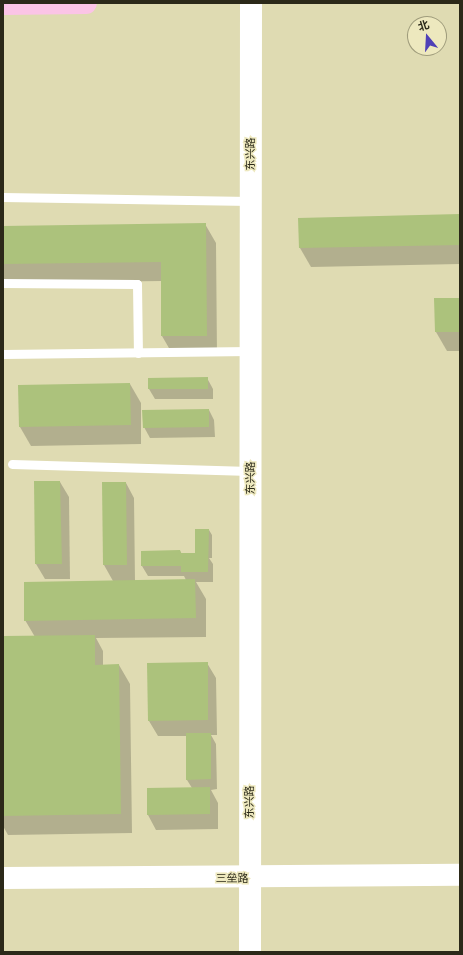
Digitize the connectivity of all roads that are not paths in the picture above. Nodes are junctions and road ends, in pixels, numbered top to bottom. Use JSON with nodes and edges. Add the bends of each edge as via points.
{"nodes":[{"id":1,"x":86,"y":3,"type":"edge"},
{"id":2,"x":251,"y":3,"type":"edge"},
{"id":3,"x":3,"y":4,"type":"edge"},
{"id":4,"x":3,"y":197,"type":"edge"},
{"id":5,"x":250,"y":201,"type":"junction"},
{"id":6,"x":3,"y":283,"type":"edge"},
{"id":7,"x":250,"y":351,"type":"junction"},
{"id":8,"x":138,"y":353,"type":"junction"},
{"id":9,"x":3,"y":354,"type":"edge"},
{"id":10,"x":12,"y":464,"type":"dead end"},
{"id":11,"x":250,"y":471,"type":"junction"},
{"id":12,"x":460,"y":875,"type":"edge"},
{"id":13,"x":3,"y":878,"type":"edge"},
{"id":14,"x":249,"y":878,"type":"junction"},
{"id":15,"x":250,"y":952,"type":"edge"}],
"edges":[{"from":1,"to":3,"type":"highway"},
{"from":2,"to":5,"type":"street","name":"东兴路"},
{"from":4,"to":5,"type":"lane"},
{"from":5,"to":7,"type":"street","name":"东兴路"},
{"from":6,"to":8,"type":"lane","via":[[137,284]]},
{"from":7,"to":8,"type":"lane"},
{"from":7,"to":11,"type":"street","name":"东兴路"},
{"from":8,"to":9,"type":"lane"},
{"from":10,"to":11,"type":"lane"},
{"from":11,"to":14,"type":"street","name":"东兴路"},
{"from":12,"to":14,"type":"street","name":"三垒路"},
{"from":13,"to":14,"type":"street","name":"三垒路"},
{"from":14,"to":15,"type":"street","name":"东兴路"}]}
